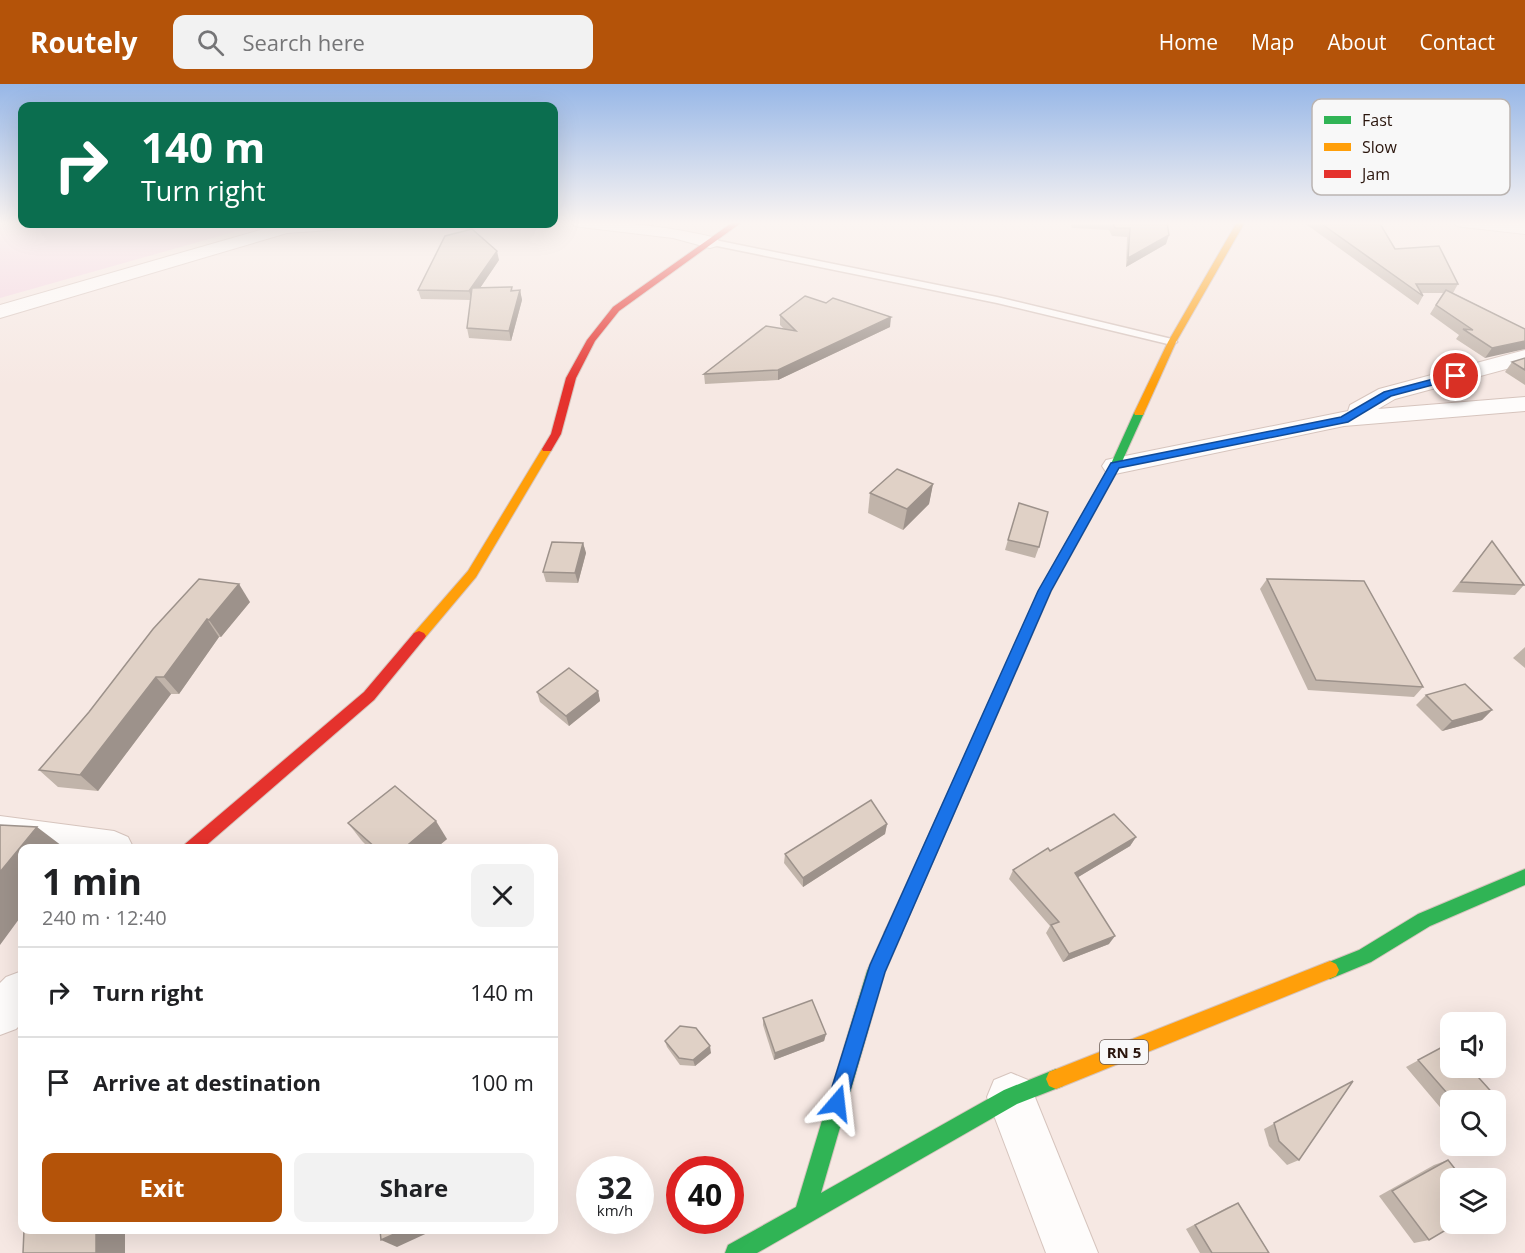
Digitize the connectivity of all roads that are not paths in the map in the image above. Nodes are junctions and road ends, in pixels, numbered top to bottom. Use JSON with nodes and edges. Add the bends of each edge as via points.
{"nodes":[{"id":1,"x":126,"y":277,"type":"edge"},
{"id":2,"x":662,"y":277,"type":"edge"},
{"id":3,"x":881,"y":277,"type":"edge"},
{"id":4,"x":1210,"y":277,"type":"edge"},
{"id":5,"x":0,"y":312,"type":"edge"},
{"id":6,"x":1172,"y":342,"type":"junction"},
{"id":7,"x":1525,"y":357,"type":"edge"},
{"id":8,"x":1525,"y":404,"type":"edge"},
{"id":9,"x":1344,"y":419,"type":"junction"},
{"id":10,"x":1115,"y":466,"type":"junction"},
{"id":11,"x":0,"y":833,"type":"edge"},
{"id":12,"x":78,"y":844,"type":"edge"},
{"id":13,"x":197,"y":844,"type":"edge"},
{"id":14,"x":1525,"y":877,"type":"edge"},
{"id":15,"x":18,"y":997,"type":"edge"},
{"id":16,"x":0,"y":1013,"type":"edge"},
{"id":17,"x":1011,"y":1097,"type":"junction"},
{"id":18,"x":804,"y":1212,"type":"junction"},
{"id":19,"x":736,"y":1253,"type":"edge"},
{"id":20,"x":1072,"y":1253,"type":"edge"}],
"edges":[{"from":1,"to":5,"type":"street"},
{"from":2,"to":13,"type":"street","via":[[616,309],[591,340],[571,378],[556,434],[472,574],[369,696]]},
{"from":3,"to":6,"type":"lane"},
{"from":4,"to":6,"type":"street"},
{"from":6,"to":10,"type":"street"},
{"from":7,"to":9,"type":"street","via":[[1387,394]]},
{"from":8,"to":9,"type":"street"},
{"from":9,"to":10,"type":"street"},
{"from":10,"to":18,"type":"street","via":[[1045,591],[876,971]]},
{"from":11,"to":12,"type":"street"},
{"from":14,"to":17,"type":"street","number":"RN 5","via":[[1424,920],[1365,956]]},
{"from":15,"to":16,"type":"street"},
{"from":17,"to":18,"type":"street","number":"RN 5"},
{"from":17,"to":20,"type":"street"},
{"from":18,"to":19,"type":"street","number":"RN 5"}]}
